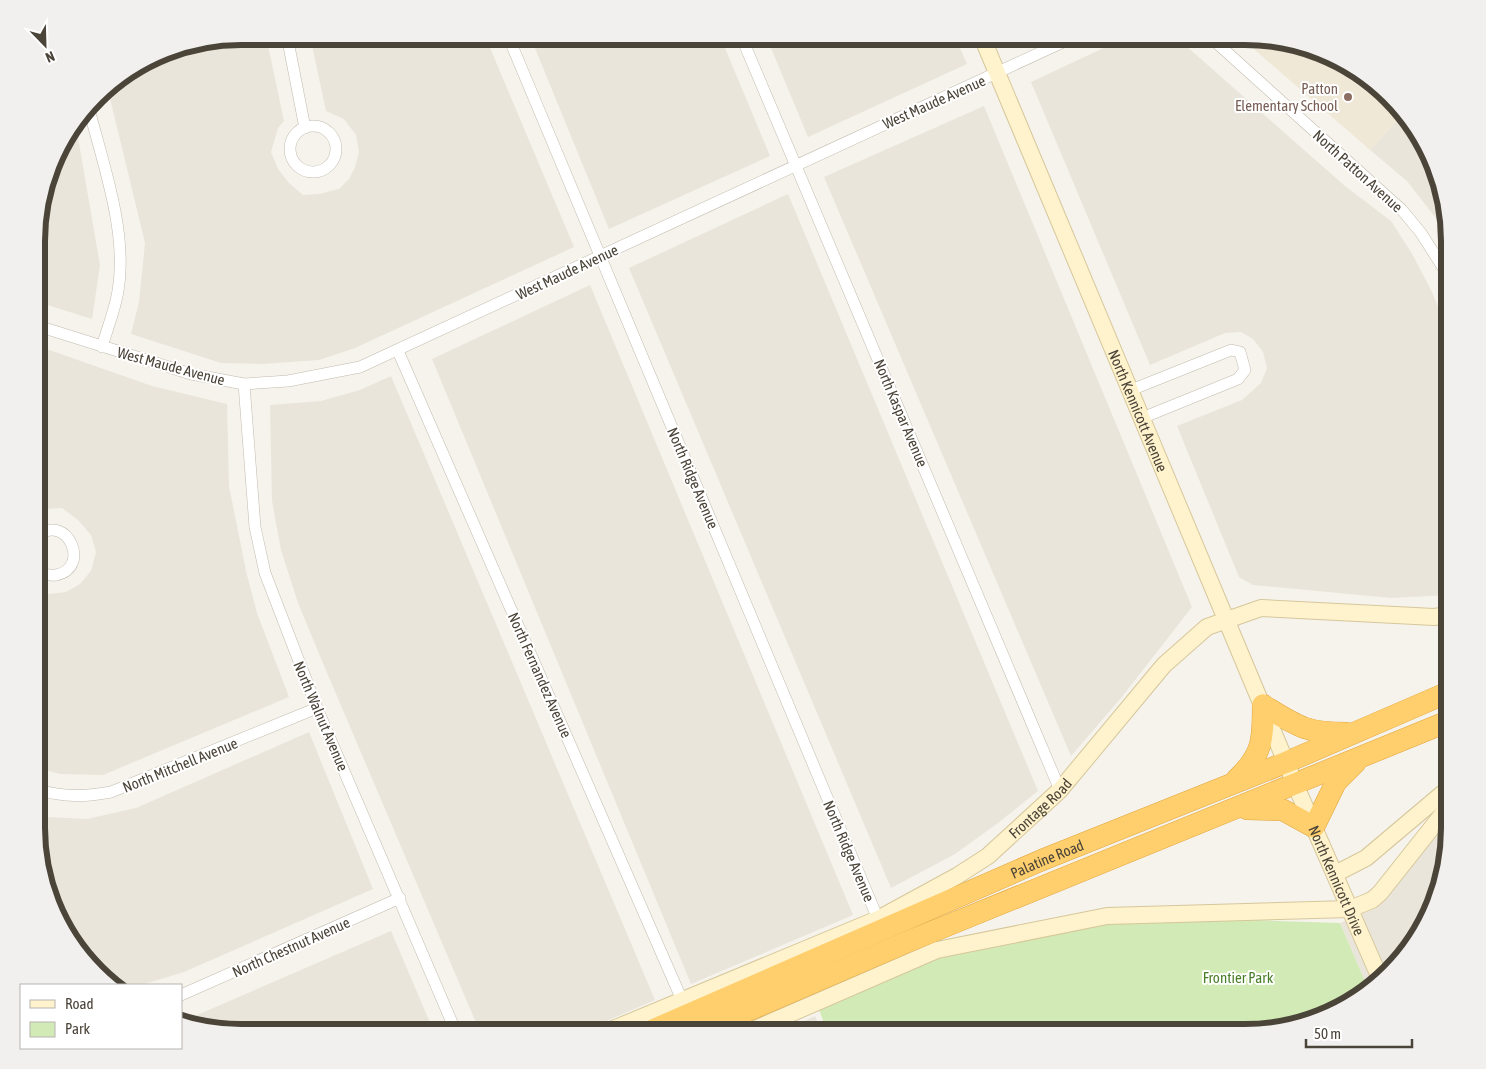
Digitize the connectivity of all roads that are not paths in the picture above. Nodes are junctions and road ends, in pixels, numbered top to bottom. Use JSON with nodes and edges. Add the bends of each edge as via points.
{"nodes":[{"id":1,"x":289,"y":45,"type":"edge"},
{"id":2,"x":512,"y":45,"type":"edge"},
{"id":3,"x":745,"y":45,"type":"edge"},
{"id":4,"x":986,"y":45,"type":"edge"},
{"id":5,"x":1057,"y":45,"type":"edge"},
{"id":6,"x":1219,"y":45,"type":"edge"},
{"id":7,"x":997,"y":73,"type":"junction"},
{"id":8,"x":91,"y":116,"type":"edge"},
{"id":9,"x":304,"y":128,"type":"junction"},
{"id":10,"x":795,"y":165,"type":"junction"},
{"id":11,"x":601,"y":256,"type":"junction"},
{"id":12,"x":1441,"y":264,"type":"edge"},
{"id":13,"x":45,"y":328,"type":"edge"},
{"id":14,"x":102,"y":347,"type":"junction"},
{"id":15,"x":398,"y":350,"type":"junction"},
{"id":16,"x":244,"y":384,"type":"junction"},
{"id":17,"x":1131,"y":390,"type":"junction"},
{"id":18,"x":1142,"y":418,"type":"junction"},
{"id":19,"x":45,"y":532,"type":"edge"},
{"id":20,"x":45,"y":574,"type":"edge"},
{"id":21,"x":1441,"y":616,"type":"edge"},
{"id":22,"x":1228,"y":618,"type":"junction"},
{"id":23,"x":1441,"y":696,"type":"edge"},
{"id":24,"x":1263,"y":705,"type":"junction"},
{"id":25,"x":317,"y":708,"type":"junction"},
{"id":26,"x":1441,"y":724,"type":"edge"},
{"id":27,"x":1353,"y":734,"type":"junction"},
{"id":28,"x":1366,"y":755,"type":"junction"},
{"id":29,"x":1287,"y":762,"type":"junction"},
{"id":30,"x":1295,"y":784,"type":"junction"},
{"id":31,"x":1231,"y":785,"type":"junction"},
{"id":32,"x":1060,"y":790,"type":"junction"},
{"id":33,"x":45,"y":792,"type":"edge"},
{"id":34,"x":1441,"y":795,"type":"edge"},
{"id":35,"x":1234,"y":809,"type":"junction"},
{"id":36,"x":1441,"y":816,"type":"edge"},
{"id":37,"x":1314,"y":827,"type":"junction"},
{"id":38,"x":1335,"y":874,"type":"junction"},
{"id":39,"x":400,"y":898,"type":"junction"},
{"id":40,"x":1350,"y":910,"type":"junction"},
{"id":41,"x":878,"y":919,"type":"junction"},
{"id":42,"x":1377,"y":972,"type":"edge"},
{"id":43,"x":182,"y":995,"type":"edge"},
{"id":44,"x":682,"y":1000,"type":"junction"},
{"id":45,"x":453,"y":1024,"type":"edge"},
{"id":46,"x":625,"y":1024,"type":"edge"},
{"id":47,"x":666,"y":1024,"type":"edge"},
{"id":48,"x":715,"y":1024,"type":"edge"},
{"id":49,"x":765,"y":1024,"type":"edge"}],
"edges":[{"from":1,"to":9,"type":"street"},
{"from":2,"to":11,"type":"street","name":"North Ridge Avenue"},
{"from":3,"to":10,"type":"street","name":"North Kaspar Avenue"},
{"from":4,"to":7,"type":"street","name":"North Kennicott Avenue"},
{"from":5,"to":7,"type":"street","name":"West Maude Avenue"},
{"from":6,"to":12,"type":"street","name":"North Patton Avenue","via":[[1402,210],[1422,233]]},
{"from":7,"to":10,"type":"street","name":"West Maude Avenue"},
{"from":7,"to":17,"type":"street","name":"North Kennicott Avenue"},
{"from":8,"to":14,"type":"street","via":[[119,244],[118,290]]},
{"from":9,"to":9,"type":"street","via":[[293,138],[290,147],[293,160],[298,167],[311,172],[326,168],[336,153],[332,135],[321,127]]},
{"from":10,"to":11,"type":"street","name":"West Maude Avenue"},
{"from":10,"to":32,"type":"street","name":"North Kaspar Avenue"},
{"from":11,"to":15,"type":"street","name":"West Maude Avenue"},
{"from":11,"to":41,"type":"street","name":"North Ridge Avenue"},
{"from":13,"to":14,"type":"street","name":"West Maude Avenue"},
{"from":14,"to":16,"type":"street","name":"West Maude Avenue","via":[[191,374]]},
{"from":15,"to":16,"type":"street","name":"West Maude Avenue","via":[[360,367],[288,381]]},
{"from":15,"to":44,"type":"street","name":"North Fernandez Avenue"},
{"from":16,"to":25,"type":"street","name":"North Walnut Avenue","via":[[255,527],[260,552],[274,599]]},
{"from":17,"to":18,"type":"street","name":"North Kennicott Avenue"},
{"from":17,"to":18,"type":"street","via":[[1231,350],[1240,352],[1243,359],[1245,370],[1238,379]]},
{"from":18,"to":22,"type":"street","name":"North Kennicott Avenue"},
{"from":19,"to":20,"type":"street","via":[[60,531],[72,541],[75,556],[68,570],[61,574]]},
{"from":21,"to":22,"type":"street","name":"Frontage Road","via":[[1261,608]]},
{"from":22,"to":24,"type":"street","name":"North Kennicott Avenue"},
{"from":22,"to":32,"type":"street","name":"Frontage Road","via":[[1207,627],[1164,665]]},
{"from":23,"to":27,"type":"highway","name":"Palatine Road"},
{"from":24,"to":27,"type":"highway","via":[[1313,732]]},
{"from":24,"to":29,"type":"street","name":"North Kennicott Avenue"},
{"from":24,"to":31,"type":"highway","via":[[1257,757]]},
{"from":25,"to":33,"type":"street","name":"North Mitchell Avenue","via":[[112,792],[61,796]]},
{"from":25,"to":39,"type":"street","name":"North Walnut Avenue"},
{"from":26,"to":28,"type":"highway","name":"Palatine Road"},
{"from":27,"to":29,"type":"highway","name":"Palatine Road"},
{"from":28,"to":30,"type":"highway","name":"Palatine Road"},
{"from":28,"to":37,"type":"highway","via":[[1336,782]]},
{"from":29,"to":30,"type":"street","name":"North Kennicott Avenue"},
{"from":29,"to":31,"type":"highway","name":"Palatine Road"},
{"from":30,"to":35,"type":"highway","name":"Palatine Road"},
{"from":30,"to":37,"type":"street","name":"North Kennicott Drive"},
{"from":31,"to":47,"type":"highway","name":"Palatine Road","via":[[1042,860]]},
{"from":32,"to":41,"type":"street","name":"Frontage Road","via":[[988,856]]},
{"from":34,"to":38,"type":"street","via":[[1366,858]]},
{"from":35,"to":37,"type":"highway","via":[[1283,810]]},
{"from":35,"to":48,"type":"highway","name":"Palatine Road"},
{"from":36,"to":40,"type":"street","via":[[1385,888],[1372,900]]},
{"from":37,"to":38,"type":"street","name":"North Kennicott Drive"},
{"from":38,"to":40,"type":"street","name":"North Kennicott Drive"},
{"from":39,"to":43,"type":"street","name":"North Chestnut Avenue"},
{"from":39,"to":45,"type":"street","name":"North Walnut Avenue"},
{"from":40,"to":42,"type":"street","name":"North Kennicott Drive"},
{"from":40,"to":49,"type":"street","via":[[1097,918],[937,950]]},
{"from":41,"to":44,"type":"street","name":"Frontage Road"},
{"from":44,"to":46,"type":"street","name":"Frontage Road"}]}
